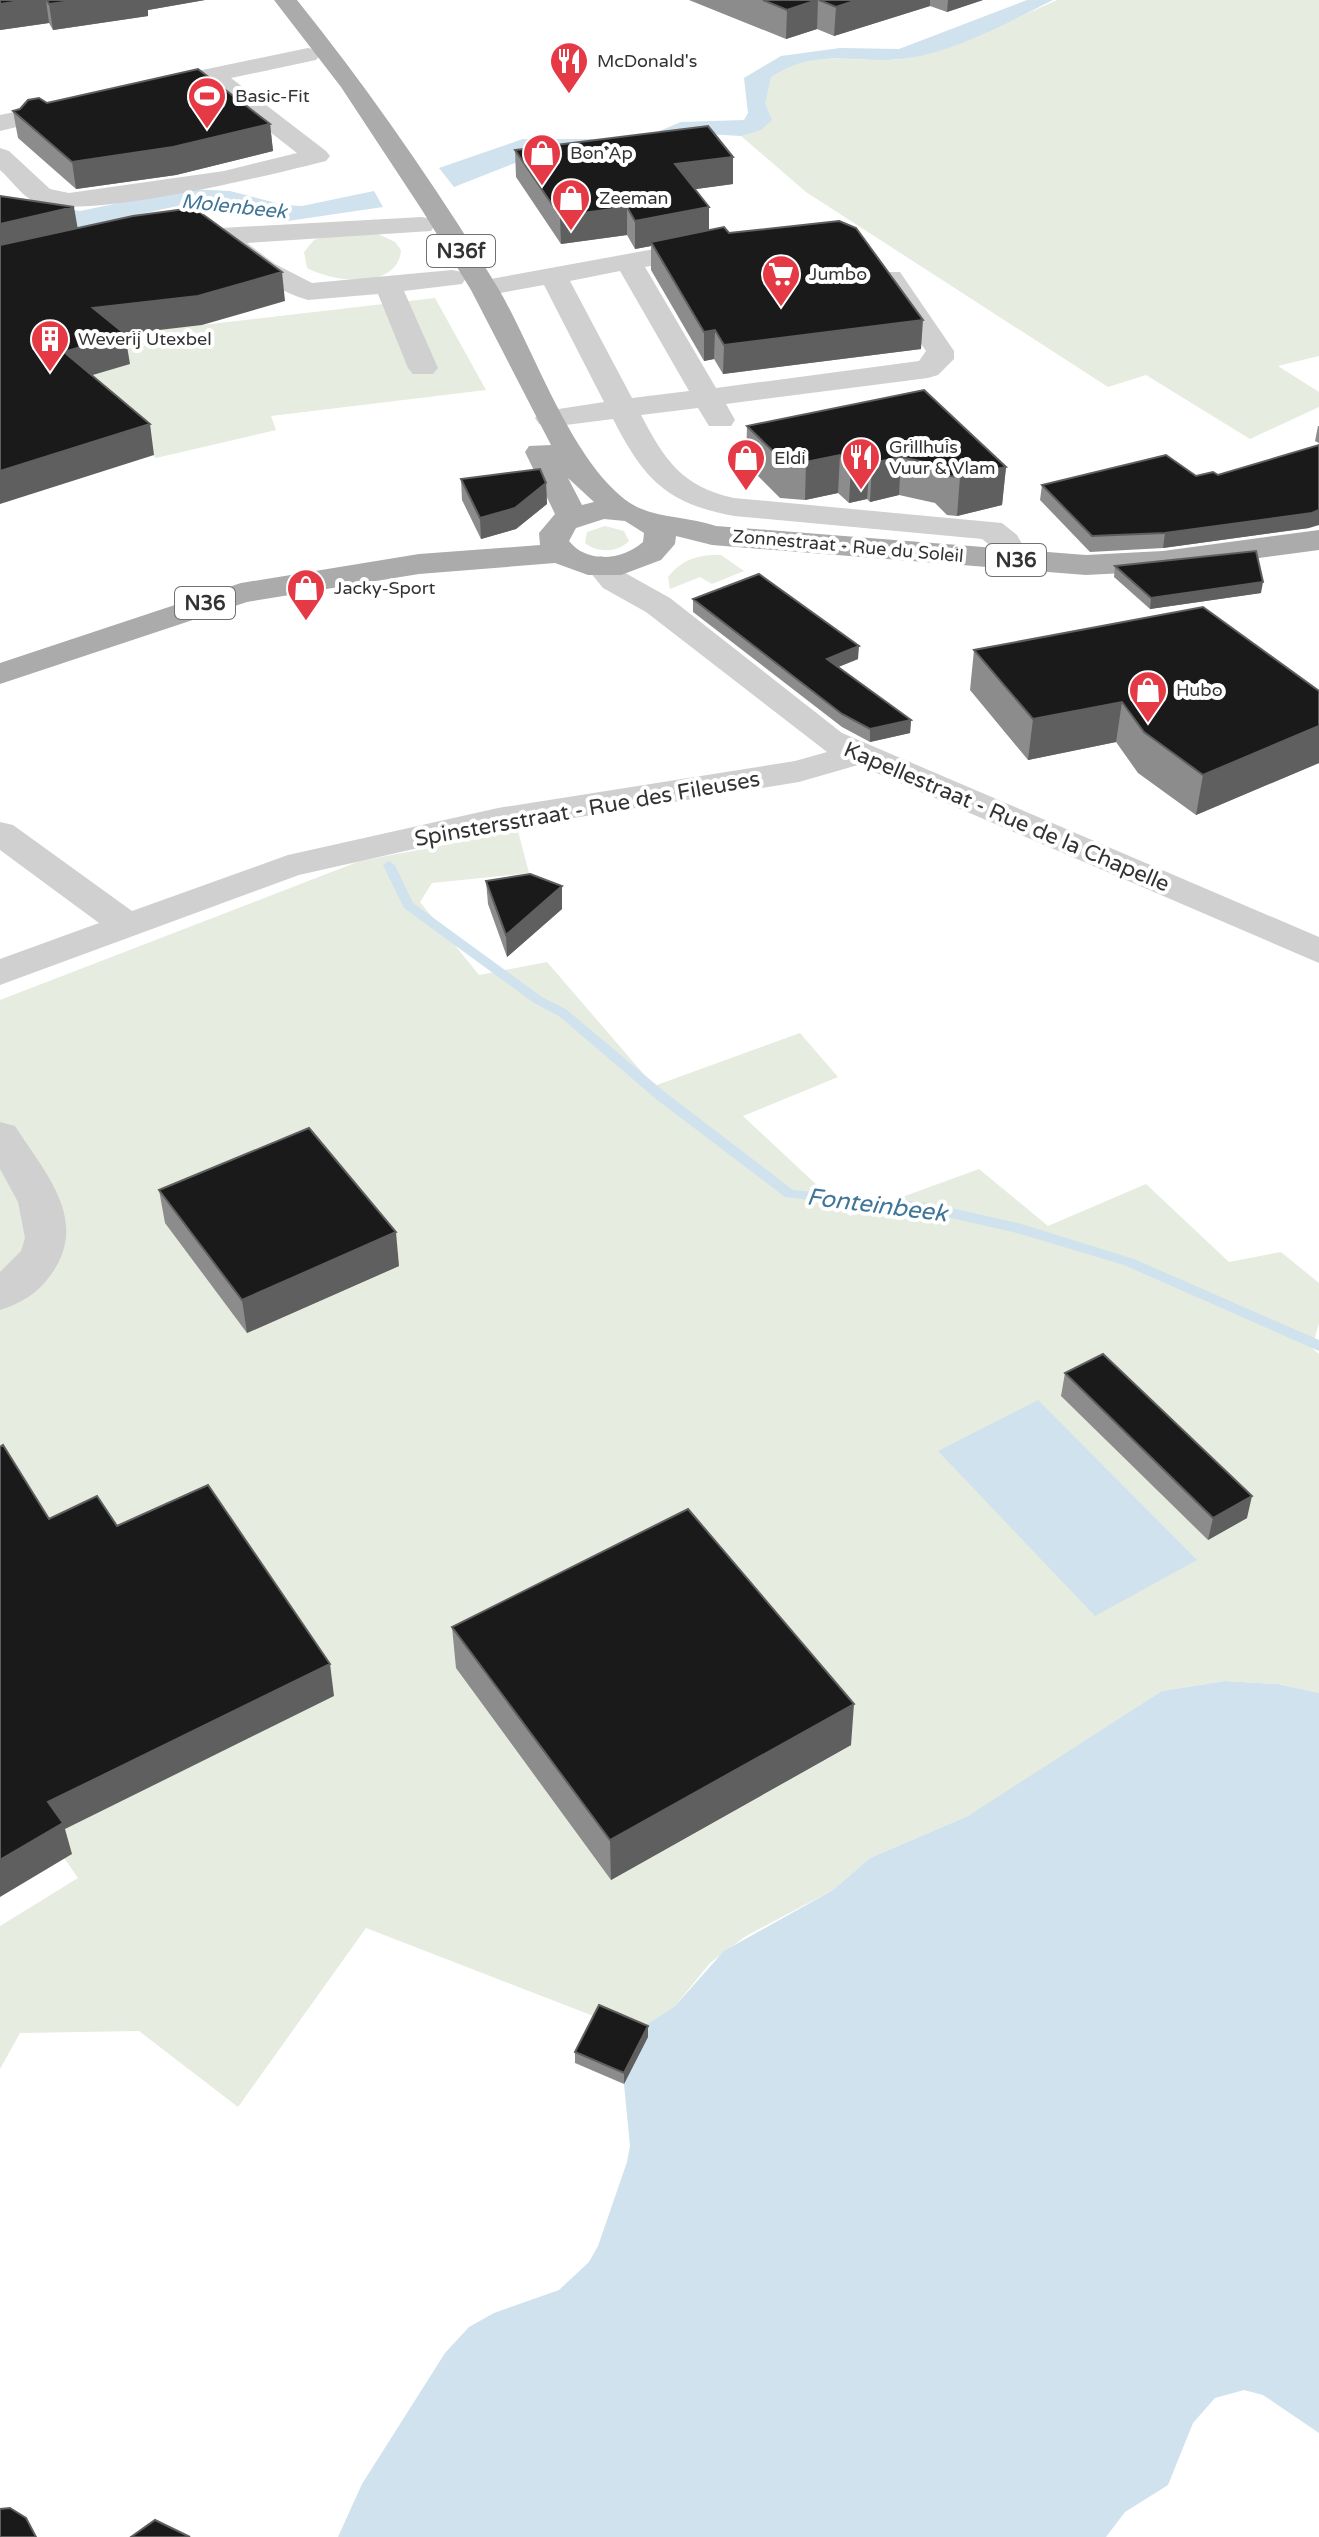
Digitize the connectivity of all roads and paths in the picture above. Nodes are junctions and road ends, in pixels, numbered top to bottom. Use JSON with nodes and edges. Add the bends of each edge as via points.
{"nodes":[{"id":1,"x":265,"y":0,"type":"edge"},
{"id":2,"x":285,"y":0,"type":"edge"},
{"id":3,"x":308,"y":55,"type":"junction"},
{"id":4,"x":212,"y":75,"type":"junction"},
{"id":5,"x":166,"y":85,"type":"edge"},
{"id":6,"x":91,"y":102,"type":"edge"},
{"id":7,"x":0,"y":123,"type":"edge"},
{"id":8,"x":0,"y":156,"type":"edge"},
{"id":9,"x":422,"y":225,"type":"junction"},
{"id":10,"x":732,"y":242,"type":"edge"},
{"id":11,"x":871,"y":249,"type":"edge"},
{"id":12,"x":629,"y":263,"type":"junction"},
{"id":13,"x":554,"y":277,"type":"junction"},
{"id":14,"x":452,"y":278,"type":"junction"},
{"id":15,"x":388,"y":285,"type":"junction"},
{"id":16,"x":484,"y":288,"type":"junction"},
{"id":17,"x":423,"y":368,"type":"dead end"},
{"id":18,"x":707,"y":399,"type":"junction"},
{"id":19,"x":550,"y":418,"type":"junction"},
{"id":20,"x":636,"y":434,"type":"junction"},
{"id":21,"x":621,"y":511,"type":"junction"},
{"id":22,"x":562,"y":535,"type":"junction"},
{"id":23,"x":1319,"y":540,"type":"edge"},
{"id":24,"x":648,"y":555,"type":"junction"},
{"id":25,"x":1015,"y":560,"type":"junction"},
{"id":26,"x":601,"y":566,"type":"joint"},
{"id":27,"x":0,"y":674,"type":"edge"},
{"id":28,"x":857,"y":754,"type":"junction"},
{"id":29,"x":0,"y":833,"type":"edge"},
{"id":30,"x":125,"y":924,"type":"junction"},
{"id":31,"x":1319,"y":951,"type":"edge"},
{"id":32,"x":0,"y":973,"type":"edge"},
{"id":33,"x":0,"y":1136,"type":"edge"},
{"id":34,"x":0,"y":1294,"type":"edge"}],
"edges":[{"from":1,"to":3,"type":"main road","number":"N36f"},
{"from":2,"to":16,"type":"main road","number":"N36f","via":[[393,144]]},
{"from":3,"to":4,"type":"street"},
{"from":3,"to":9,"type":"main road","number":"N36f"},
{"from":4,"to":5,"type":"street"},
{"from":4,"to":8,"type":"street","via":[[317,156],[224,179],[69,201],[41,195]]},
{"from":6,"to":7,"type":"street"},
{"from":9,"to":14,"type":"main road","number":"N36f"},
{"from":9,"to":15,"type":"street","via":[[208,232],[308,292]]},
{"from":10,"to":12,"type":"street"},
{"from":11,"to":18,"type":"street","via":[[940,351],[935,365],[900,375]]},
{"from":12,"to":13,"type":"street"},
{"from":12,"to":18,"type":"street"},
{"from":13,"to":16,"type":"street"},
{"from":13,"to":20,"type":"street"},
{"from":14,"to":15,"type":"street"},
{"from":14,"to":22,"type":"main road","number":"N36f"},
{"from":15,"to":17,"type":"street"},
{"from":16,"to":19,"type":"main road","number":"N36f"},
{"from":18,"to":20,"type":"street","via":[[720,422]]},
{"from":19,"to":20,"type":"street"},
{"from":19,"to":21,"type":"main road","number":"N36f","via":[[586,482]]},
{"from":20,"to":25,"type":"street","via":[[670,481],[720,505],[970,526],[999,534]]},
{"from":21,"to":22,"type":"main road","number":"N36","via":[[587,512]]},
{"from":21,"to":24,"type":"main road","number":"N36","via":[[641,516]]},
{"from":22,"to":26,"type":"main road","number":"N36"},
{"from":22,"to":27,"type":"main road","number":"N36","via":[[486,556],[241,593]]},
{"from":23,"to":25,"type":"main road","name":"Zonnestraat - Rue du Soleil","number":"N36","via":[[1124,564]]},
{"from":24,"to":25,"type":"main road","name":"Zonnestraat - Rue du Soleil","number":"N36","via":[[712,535]]},
{"from":24,"to":26,"type":"street","name":"Kapellestraat - Rue de la Chapelle","via":[[615,581]]},
{"from":24,"to":28,"type":"street","name":"Kapellestraat - Rue de la Chapelle","via":[[792,713]]},
{"from":28,"to":30,"type":"street","name":"Spinstersstraat - Rue des Fileuses","via":[[799,771],[498,819],[288,866]]},
{"from":28,"to":31,"type":"street","name":"Kapellestraat - Rue de la Chapelle"},
{"from":29,"to":30,"type":"street"},
{"from":30,"to":32,"type":"street","name":"Spinstersstraat - Rue des Fileuses"},
{"from":33,"to":34,"type":"street","via":[[41,1203],[46,1225],[45,1248],[33,1270]]}]}
